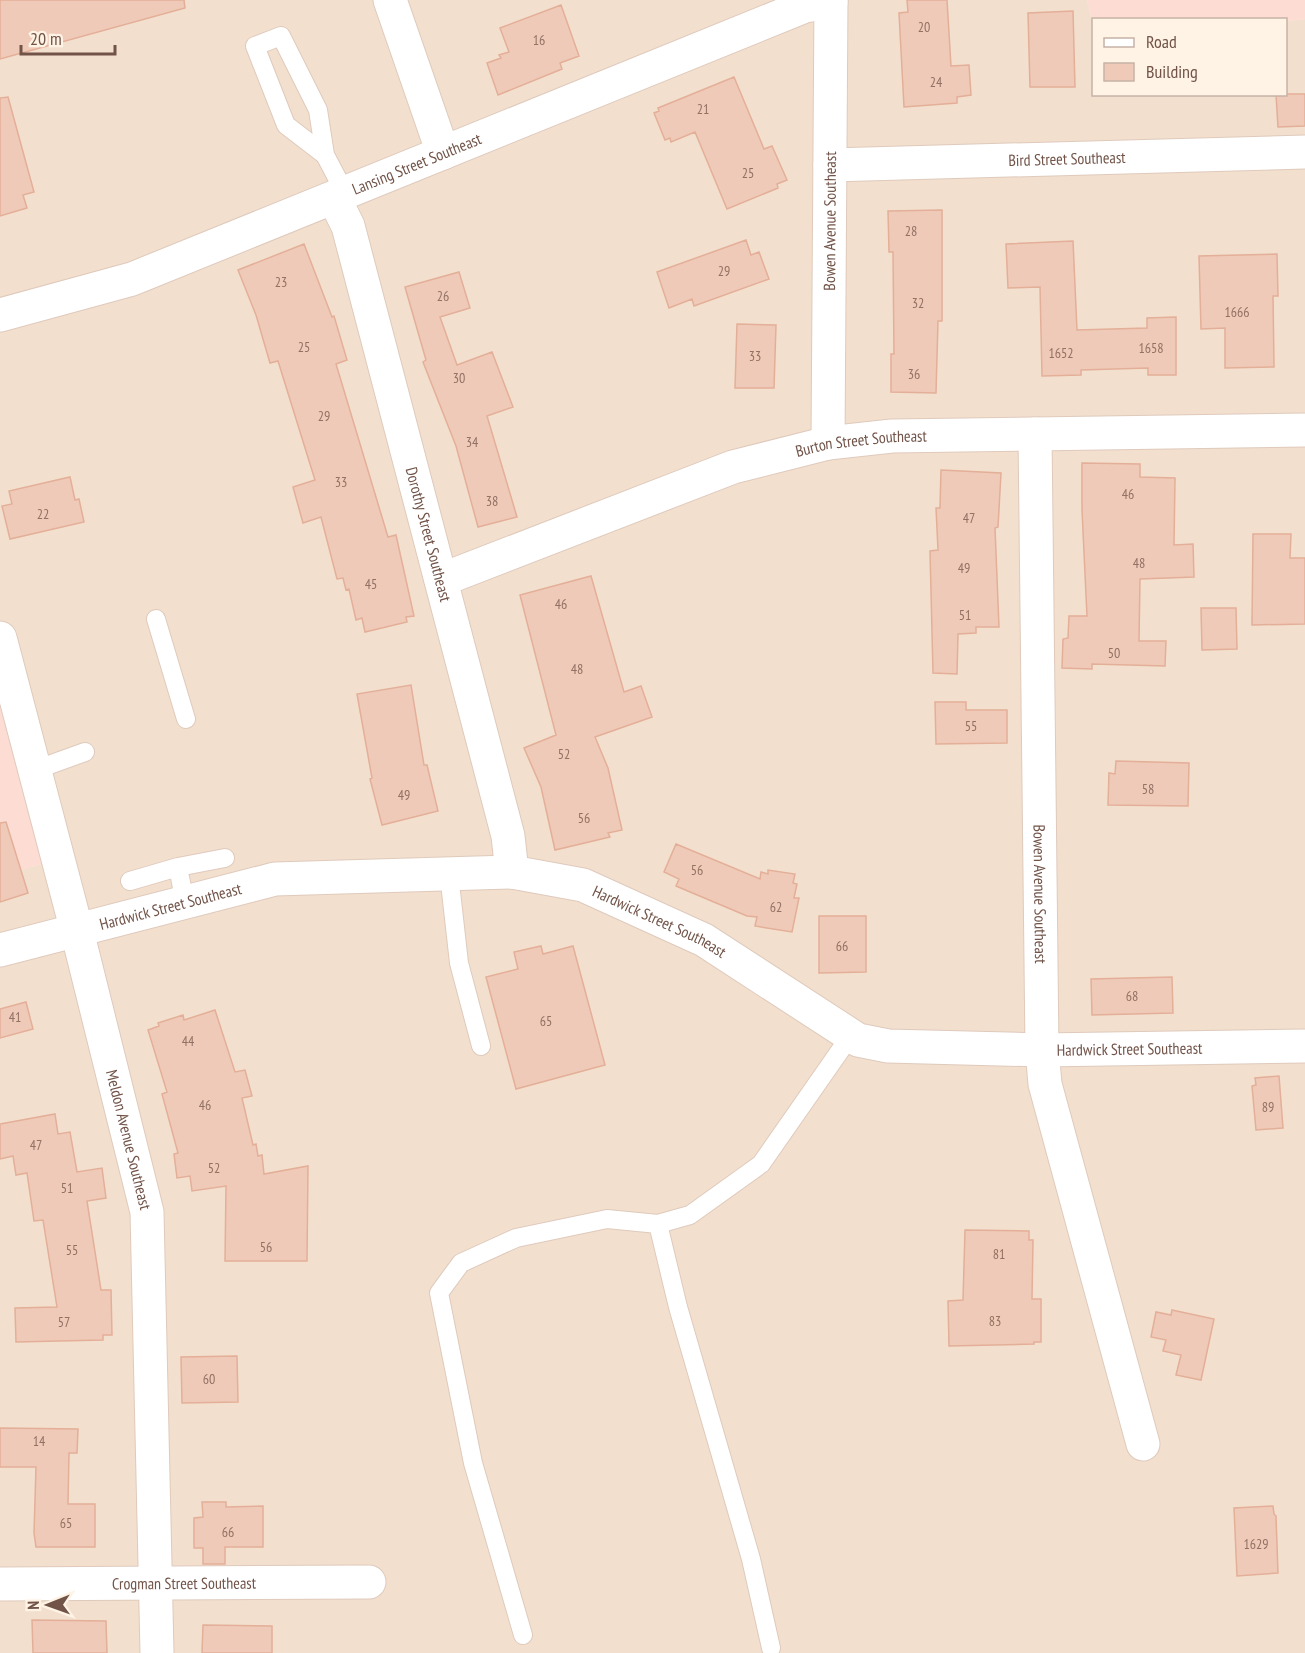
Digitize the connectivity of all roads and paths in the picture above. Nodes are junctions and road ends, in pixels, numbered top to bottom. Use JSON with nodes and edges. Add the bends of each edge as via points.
{"nodes":[{"id":1,"x":390,"y":0,"type":"edge"},
{"id":2,"x":831,"y":1,"type":"edge"},
{"id":3,"x":1305,"y":152,"type":"edge"},
{"id":4,"x":443,"y":153,"type":"junction"},
{"id":5,"x":325,"y":155,"type":"junction"},
{"id":6,"x":830,"y":165,"type":"junction"},
{"id":7,"x":340,"y":196,"type":"junction"},
{"id":8,"x":0,"y":315,"type":"edge"},
{"id":9,"x":1305,"y":430,"type":"edge"},
{"id":10,"x":1035,"y":434,"type":"junction"},
{"id":11,"x":828,"y":443,"type":"junction"},
{"id":12,"x":441,"y":580,"type":"junction"},
{"id":13,"x":156,"y":619,"type":"dead end"},
{"id":14,"x":0,"y":638,"type":"edge"},
{"id":15,"x":186,"y":719,"type":"dead end"},
{"id":16,"x":86,"y":752,"type":"dead end"},
{"id":17,"x":35,"y":770,"type":"junction"},
{"id":18,"x":225,"y":858,"type":"dead end"},
{"id":19,"x":178,"y":867,"type":"junction"},
{"id":20,"x":512,"y":872,"type":"junction"},
{"id":21,"x":449,"y":873,"type":"junction"},
{"id":22,"x":130,"y":881,"type":"dead end"},
{"id":23,"x":185,"y":903,"type":"junction"},
{"id":24,"x":77,"y":930,"type":"junction"},
{"id":25,"x":0,"y":950,"type":"edge"},
{"id":26,"x":851,"y":1035,"type":"junction"},
{"id":27,"x":481,"y":1046,"type":"dead end"},
{"id":28,"x":1305,"y":1046,"type":"edge"},
{"id":29,"x":1042,"y":1050,"type":"junction"},
{"id":30,"x":658,"y":1224,"type":"junction"},
{"id":31,"x":1143,"y":1444,"type":"dead end"},
{"id":32,"x":369,"y":1582,"type":"dead end"},
{"id":33,"x":156,"y":1583,"type":"junction"},
{"id":34,"x":0,"y":1584,"type":"edge"},
{"id":35,"x":523,"y":1635,"type":"dead end"},
{"id":36,"x":771,"y":1648,"type":"dead end"},
{"id":37,"x":157,"y":1653,"type":"edge"}],
"edges":[{"from":1,"to":4,"type":"street"},
{"from":2,"to":4,"type":"street","name":"Lansing Street Southeast","via":[[805,6]]},
{"from":2,"to":6,"type":"street","name":"Bowen Avenue Southeast"},
{"from":3,"to":6,"type":"street","name":"Bird Street Southeast"},
{"from":4,"to":7,"type":"street","name":"Lansing Street Southeast"},
{"from":5,"to":5,"type":"lane","via":[[318,110],[281,36],[255,46],[286,125]]},
{"from":5,"to":7,"type":"lane"},
{"from":6,"to":11,"type":"street","name":"Bowen Avenue Southeast"},
{"from":7,"to":8,"type":"street","name":"Lansing Street Southeast","via":[[132,279]]},
{"from":7,"to":12,"type":"street","name":"Dorothy Street Southeast"},
{"from":9,"to":10,"type":"street","name":"Burton Street Southeast"},
{"from":10,"to":11,"type":"street","name":"Burton Street Southeast","via":[[892,436]]},
{"from":10,"to":29,"type":"street","name":"Bowen Avenue Southeast"},
{"from":11,"to":12,"type":"street","name":"Burton Street Southeast","via":[[733,467]]},
{"from":12,"to":20,"type":"street","name":"Dorothy Street Southeast","via":[[508,836]]},
{"from":13,"to":15,"type":"lane"},
{"from":14,"to":17,"type":"street","name":"Meldon Avenue Southeast"},
{"from":16,"to":17,"type":"lane"},
{"from":17,"to":24,"type":"street","name":"Meldon Avenue Southeast"},
{"from":18,"to":19,"type":"lane"},
{"from":19,"to":22,"type":"lane"},
{"from":19,"to":23,"type":"lane"},
{"from":20,"to":21,"type":"street","name":"Hardwick Street Southeast"},
{"from":20,"to":26,"type":"street","name":"Hardwick Street Southeast","via":[[583,885],[704,940]]},
{"from":21,"to":23,"type":"street","name":"Hardwick Street Southeast","via":[[275,879]]},
{"from":21,"to":27,"type":"lane","via":[[459,963]]},
{"from":23,"to":24,"type":"street","name":"Hardwick Street Southeast"},
{"from":24,"to":25,"type":"street","name":"Hardwick Street Southeast"},
{"from":24,"to":33,"type":"street","name":"Meldon Avenue Southeast","via":[[147,1212]]},
{"from":26,"to":29,"type":"street","name":"Hardwick Street Southeast","via":[[888,1046]]},
{"from":26,"to":30,"type":"lane","via":[[760,1164],[690,1215]]},
{"from":28,"to":29,"type":"street","name":"Hardwick Street Southeast"},
{"from":29,"to":31,"type":"street","name":"Bowen Avenue Southeast","via":[[1045,1084]]},
{"from":30,"to":35,"type":"lane","via":[[607,1219],[516,1238],[461,1263],[439,1293],[473,1463]]},
{"from":30,"to":36,"type":"lane","via":[[751,1559]]},
{"from":32,"to":33,"type":"street","name":"Crogman Street Southeast"},
{"from":33,"to":34,"type":"street","name":"Crogman Street Southeast"},
{"from":33,"to":37,"type":"street","name":"Meldon Avenue Southeast"}]}
